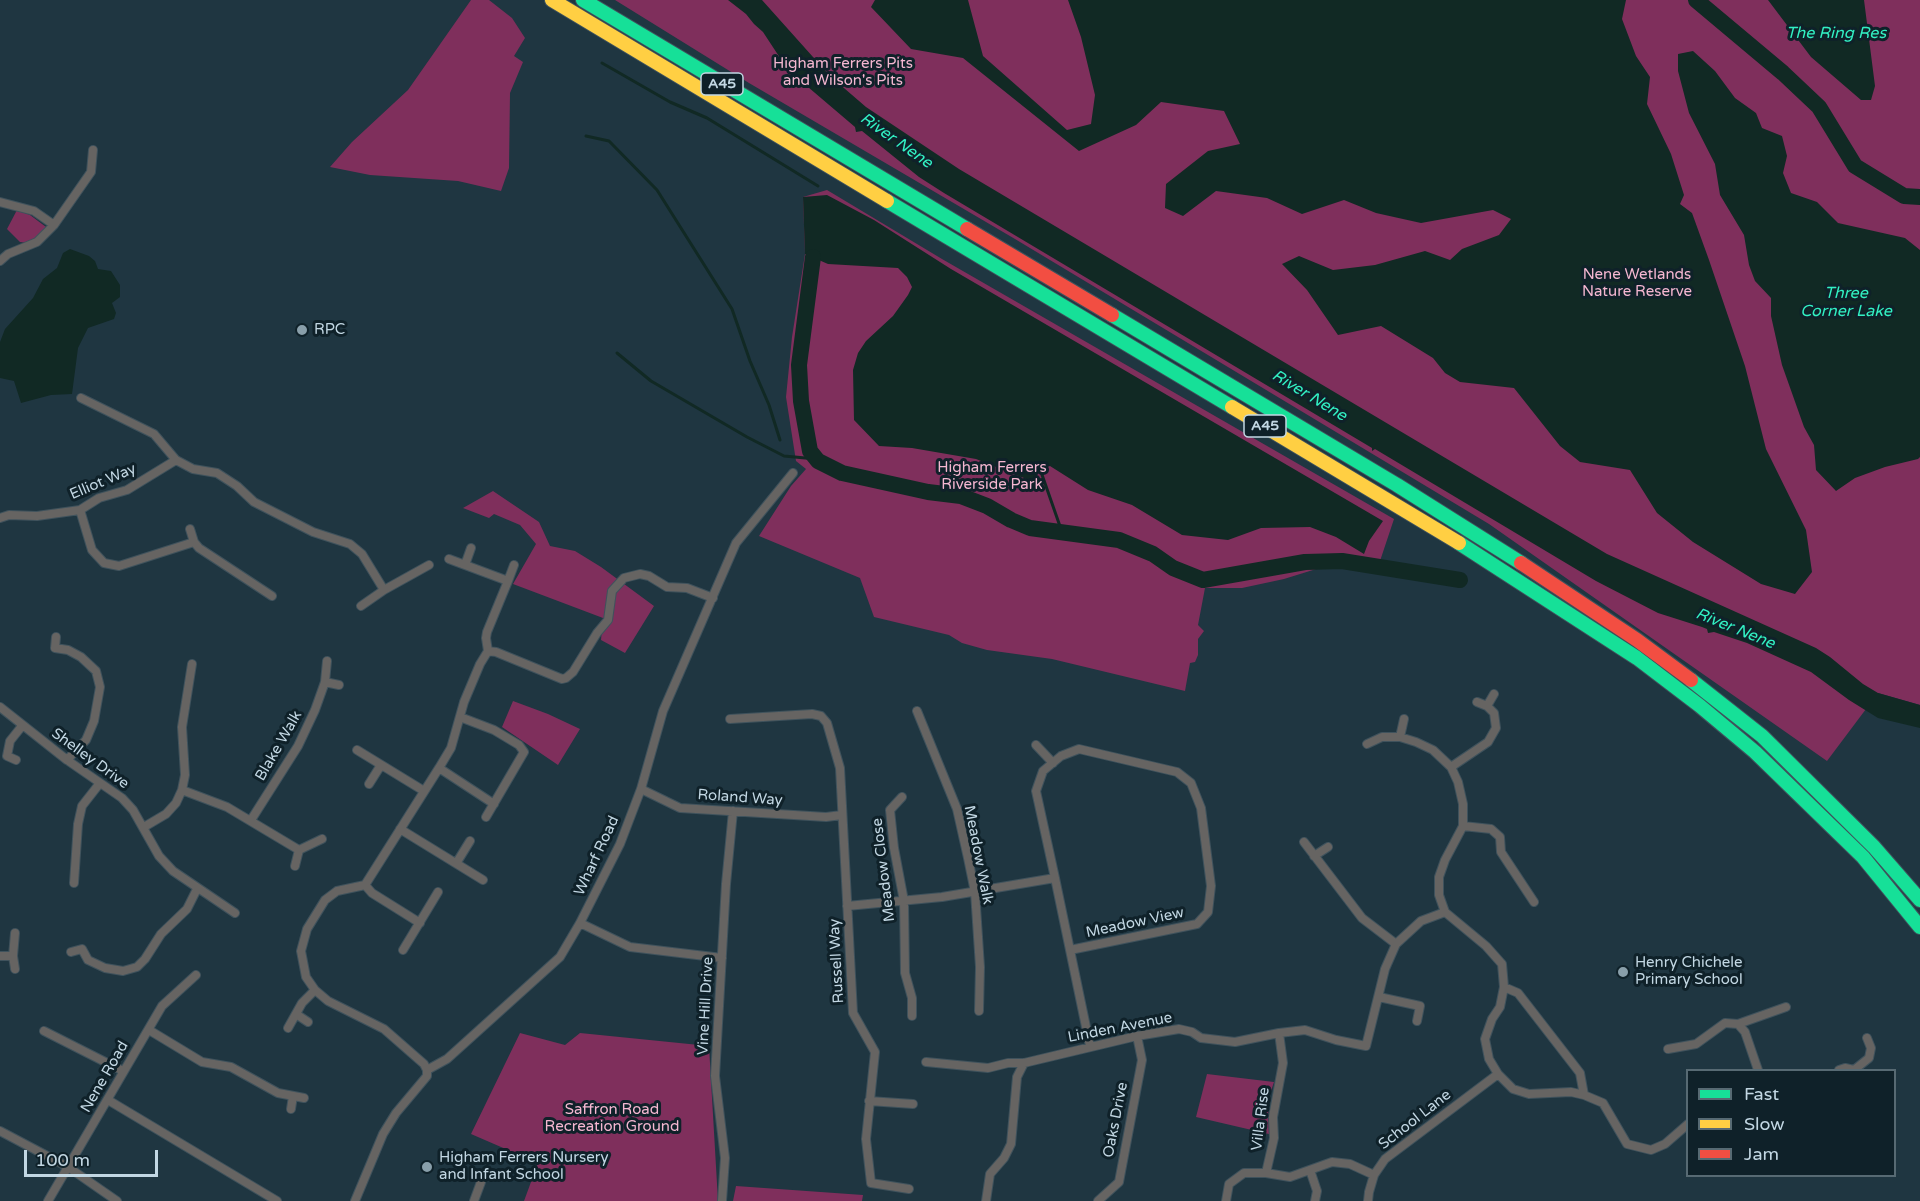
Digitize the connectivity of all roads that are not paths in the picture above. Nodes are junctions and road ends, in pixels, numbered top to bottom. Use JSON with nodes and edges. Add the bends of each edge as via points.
{"nodes":[{"id":1,"x":552,"y":0,"type":"edge"},
{"id":2,"x":583,"y":0,"type":"edge"},
{"id":3,"x":93,"y":150,"type":"dead end"},
{"id":4,"x":0,"y":202,"type":"edge"},
{"id":5,"x":54,"y":225,"type":"junction"},
{"id":6,"x":0,"y":261,"type":"edge"},
{"id":7,"x":81,"y":398,"type":"dead end"},
{"id":8,"x":176,"y":460,"type":"junction"},
{"id":9,"x":793,"y":473,"type":"dead end"},
{"id":10,"x":80,"y":510,"type":"junction"},
{"id":11,"x":0,"y":518,"type":"edge"},
{"id":12,"x":190,"y":529,"type":"dead end"},
{"id":13,"x":194,"y":542,"type":"junction"},
{"id":14,"x":471,"y":548,"type":"dead end"},
{"id":15,"x":449,"y":559,"type":"dead end"},
{"id":16,"x":465,"y":565,"type":"junction"},
{"id":17,"x":514,"y":565,"type":"dead end"},
{"id":18,"x":429,"y":566,"type":"dead end"},
{"id":19,"x":508,"y":581,"type":"junction"},
{"id":20,"x":384,"y":590,"type":"junction"},
{"id":21,"x":272,"y":596,"type":"dead end"},
{"id":22,"x":712,"y":598,"type":"junction"},
{"id":23,"x":361,"y":606,"type":"dead end"},
{"id":24,"x":56,"y":638,"type":"dead end"},
{"id":25,"x":488,"y":651,"type":"junction"},
{"id":26,"x":327,"y":661,"type":"dead end"},
{"id":27,"x":192,"y":664,"type":"dead end"},
{"id":28,"x":325,"y":682,"type":"junction"},
{"id":29,"x":339,"y":685,"type":"dead end"},
{"id":30,"x":1494,"y":694,"type":"dead end"},
{"id":31,"x":1477,"y":702,"type":"dead end"},
{"id":32,"x":0,"y":706,"type":"edge"},
{"id":33,"x":1487,"y":706,"type":"junction"},
{"id":34,"x":917,"y":711,"type":"dead end"},
{"id":35,"x":460,"y":717,"type":"junction"},
{"id":36,"x":730,"y":719,"type":"dead end"},
{"id":37,"x":1404,"y":719,"type":"dead end"},
{"id":38,"x":22,"y":726,"type":"junction"},
{"id":39,"x":1400,"y":736,"type":"junction"},
{"id":40,"x":1367,"y":744,"type":"dead end"},
{"id":41,"x":1036,"y":746,"type":"dead end"},
{"id":42,"x":357,"y":750,"type":"dead end"},
{"id":43,"x":16,"y":760,"type":"dead end"},
{"id":44,"x":67,"y":760,"type":"junction"},
{"id":45,"x":1053,"y":763,"type":"junction"},
{"id":46,"x":381,"y":765,"type":"junction"},
{"id":47,"x":1451,"y":767,"type":"junction"},
{"id":48,"x":439,"y":768,"type":"junction"},
{"id":49,"x":100,"y":783,"type":"junction"},
{"id":50,"x":369,"y":784,"type":"dead end"},
{"id":51,"x":641,"y":789,"type":"junction"},
{"id":52,"x":182,"y":790,"type":"junction"},
{"id":53,"x":424,"y":791,"type":"junction"},
{"id":54,"x":902,"y":797,"type":"dead end"},
{"id":55,"x":494,"y":804,"type":"junction"},
{"id":56,"x":733,"y":811,"type":"junction"},
{"id":57,"x":842,"y":814,"type":"junction"},
{"id":58,"x":486,"y":817,"type":"dead end"},
{"id":59,"x":251,"y":820,"type":"junction"},
{"id":60,"x":1463,"y":826,"type":"junction"},
{"id":61,"x":144,"y":827,"type":"junction"},
{"id":62,"x":400,"y":830,"type":"junction"},
{"id":63,"x":322,"y":840,"type":"dead end"},
{"id":64,"x":470,"y":841,"type":"dead end"},
{"id":65,"x":1304,"y":842,"type":"dead end"},
{"id":66,"x":1328,"y":847,"type":"dead end"},
{"id":67,"x":299,"y":850,"type":"junction"},
{"id":68,"x":1314,"y":856,"type":"junction"},
{"id":69,"x":457,"y":862,"type":"junction"},
{"id":70,"x":296,"y":867,"type":"dead end"},
{"id":71,"x":1054,"y":878,"type":"junction"},
{"id":72,"x":483,"y":880,"type":"dead end"},
{"id":73,"x":74,"y":883,"type":"dead end"},
{"id":74,"x":365,"y":885,"type":"junction"},
{"id":75,"x":196,"y":889,"type":"junction"},
{"id":76,"x":438,"y":892,"type":"dead end"},
{"id":77,"x":975,"y":892,"type":"junction"},
{"id":78,"x":1920,"y":900,"type":"edge"},
{"id":79,"x":904,"y":901,"type":"junction"},
{"id":80,"x":1534,"y":902,"type":"dead end"},
{"id":81,"x":847,"y":906,"type":"junction"},
{"id":82,"x":235,"y":912,"type":"dead end"},
{"id":83,"x":1445,"y":912,"type":"junction"},
{"id":84,"x":420,"y":922,"type":"junction"},
{"id":85,"x":580,"y":922,"type":"junction"},
{"id":86,"x":1920,"y":927,"type":"edge"},
{"id":87,"x":15,"y":933,"type":"dead end"},
{"id":88,"x":1396,"y":944,"type":"junction"},
{"id":89,"x":292,"y":946,"type":"dead end"},
{"id":90,"x":302,"y":948,"type":"junction"},
{"id":91,"x":403,"y":950,"type":"dead end"},
{"id":92,"x":1070,"y":950,"type":"junction"},
{"id":93,"x":70,"y":952,"type":"dead end"},
{"id":94,"x":0,"y":956,"type":"edge"},
{"id":95,"x":13,"y":956,"type":"junction"},
{"id":96,"x":722,"y":957,"type":"junction"},
{"id":97,"x":15,"y":969,"type":"dead end"},
{"id":98,"x":196,"y":975,"type":"dead end"},
{"id":99,"x":1503,"y":987,"type":"junction"},
{"id":100,"x":315,"y":990,"type":"junction"},
{"id":101,"x":1379,"y":996,"type":"junction"},
{"id":102,"x":1786,"y":1007,"type":"dead end"},
{"id":103,"x":979,"y":1011,"type":"dead end"},
{"id":104,"x":296,"y":1014,"type":"junction"},
{"id":105,"x":912,"y":1016,"type":"dead end"},
{"id":106,"x":1417,"y":1021,"type":"dead end"},
{"id":107,"x":308,"y":1022,"type":"dead end"},
{"id":108,"x":1738,"y":1024,"type":"junction"},
{"id":109,"x":288,"y":1028,"type":"dead end"},
{"id":110,"x":149,"y":1030,"type":"junction"},
{"id":111,"x":44,"y":1031,"type":"dead end"},
{"id":112,"x":1279,"y":1033,"type":"junction"},
{"id":113,"x":1137,"y":1036,"type":"junction"},
{"id":114,"x":1867,"y":1038,"type":"dead end"},
{"id":115,"x":1090,"y":1046,"type":"junction"},
{"id":116,"x":1668,"y":1049,"type":"dead end"},
{"id":117,"x":926,"y":1062,"type":"dead end"},
{"id":118,"x":1024,"y":1063,"type":"junction"},
{"id":119,"x":1757,"y":1069,"type":"edge"},
{"id":120,"x":1855,"y":1069,"type":"edge"},
{"id":121,"x":428,"y":1070,"type":"junction"},
{"id":122,"x":123,"y":1071,"type":"junction"},
{"id":123,"x":1498,"y":1074,"type":"junction"},
{"id":124,"x":1584,"y":1095,"type":"junction"},
{"id":125,"x":293,"y":1096,"type":"junction"},
{"id":126,"x":304,"y":1098,"type":"dead end"},
{"id":127,"x":108,"y":1100,"type":"junction"},
{"id":128,"x":869,"y":1101,"type":"junction"},
{"id":129,"x":913,"y":1104,"type":"dead end"},
{"id":130,"x":291,"y":1109,"type":"dead end"},
{"id":131,"x":1686,"y":1126,"type":"edge"},
{"id":132,"x":0,"y":1131,"type":"edge"},
{"id":133,"x":68,"y":1167,"type":"junction"},
{"id":134,"x":1310,"y":1170,"type":"junction"},
{"id":135,"x":1266,"y":1173,"type":"junction"},
{"id":136,"x":1374,"y":1175,"type":"junction"},
{"id":137,"x":481,"y":1182,"type":"dead end"},
{"id":138,"x":909,"y":1189,"type":"dead end"},
{"id":139,"x":48,"y":1201,"type":"edge"},
{"id":140,"x":117,"y":1201,"type":"edge"},
{"id":141,"x":277,"y":1201,"type":"edge"},
{"id":142,"x":355,"y":1201,"type":"edge"},
{"id":143,"x":474,"y":1201,"type":"edge"},
{"id":144,"x":722,"y":1201,"type":"edge"},
{"id":145,"x":986,"y":1201,"type":"edge"},
{"id":146,"x":1098,"y":1201,"type":"edge"},
{"id":147,"x":1226,"y":1201,"type":"edge"},
{"id":148,"x":1315,"y":1201,"type":"edge"},
{"id":149,"x":1368,"y":1201,"type":"edge"}],
"edges":[{"from":1,"to":86,"type":"highway","number":"A45","via":[[1486,559],[1618,645],[1755,752],[1863,857]]},
{"from":2,"to":78,"type":"highway","number":"A45","via":[[1387,479],[1557,585],[1646,646],[1761,736],[1815,786]]},
{"from":3,"to":5,"type":"street","via":[[91,172]]},
{"from":4,"to":5,"type":"street","via":[[34,211]]},
{"from":5,"to":6,"type":"street","via":[[37,242]]},
{"from":7,"to":8,"type":"street","via":[[154,434]]},
{"from":8,"to":10,"type":"street","name":"Elliot Way","via":[[127,490],[99,498]]},
{"from":8,"to":20,"type":"street","via":[[217,473],[254,502],[313,532],[350,544],[362,554]]},
{"from":9,"to":22,"type":"street","name":"Wharf Road","via":[[736,543]]},
{"from":10,"to":11,"type":"street","name":"Elliot Way"},
{"from":10,"to":13,"type":"street","via":[[92,550],[104,563],[119,566]]},
{"from":12,"to":13,"type":"street"},
{"from":13,"to":21,"type":"street"},
{"from":14,"to":16,"type":"street"},
{"from":15,"to":16,"type":"street"},
{"from":16,"to":19,"type":"street"},
{"from":17,"to":19,"type":"street"},
{"from":18,"to":20,"type":"street"},
{"from":19,"to":25,"type":"street","via":[[487,632]]},
{"from":20,"to":23,"type":"street"},
{"from":22,"to":25,"type":"street","via":[[687,588],[667,586],[650,576],[624,578],[612,591],[608,620],[573,672],[562,679]]},
{"from":22,"to":51,"type":"street","name":"Wharf Road","via":[[663,711]]},
{"from":24,"to":44,"type":"street","via":[[56,648],[81,657],[96,671],[100,687],[86,740]]},
{"from":25,"to":35,"type":"street"},
{"from":26,"to":28,"type":"street","name":"Blake Walk"},
{"from":27,"to":52,"type":"street","via":[[182,727]]},
{"from":28,"to":29,"type":"street"},
{"from":28,"to":59,"type":"street","name":"Blake Walk","via":[[298,746]]},
{"from":30,"to":33,"type":"street"},
{"from":31,"to":33,"type":"street"},
{"from":32,"to":38,"type":"street","name":"Shelley Drive"},
{"from":33,"to":47,"type":"street","via":[[1494,713],[1496,728],[1488,742]]},
{"from":34,"to":77,"type":"street","name":"Meadow Walk","via":[[957,809]]},
{"from":35,"to":48,"type":"street","via":[[451,748]]},
{"from":35,"to":55,"type":"street","via":[[495,730],[523,748],[523,756]]},
{"from":36,"to":57,"type":"street","name":"Russell Way","via":[[821,716],[827,723],[840,768]]},
{"from":37,"to":39,"type":"street"},
{"from":38,"to":43,"type":"street","via":[[10,741],[7,756]]},
{"from":38,"to":44,"type":"street","name":"Shelley Drive"},
{"from":39,"to":40,"type":"street","via":[[1382,737]]},
{"from":39,"to":47,"type":"street","via":[[1433,750]]},
{"from":41,"to":45,"type":"street"},
{"from":42,"to":46,"type":"street"},
{"from":44,"to":49,"type":"street","name":"Shelley Drive"},
{"from":45,"to":71,"type":"street","name":"Meadow View","via":[[1043,771],[1036,791]]},
{"from":45,"to":92,"type":"street","name":"Meadow View","via":[[1079,749],[1177,772],[1191,783],[1201,808],[1211,886],[1208,912],[1197,924]]},
{"from":46,"to":50,"type":"street"},
{"from":46,"to":53,"type":"street"},
{"from":47,"to":60,"type":"street","via":[[1463,804]]},
{"from":48,"to":53,"type":"street"},
{"from":48,"to":55,"type":"street"},
{"from":49,"to":61,"type":"street","name":"Shelley Drive","via":[[134,810]]},
{"from":49,"to":73,"type":"street","via":[[82,806]]},
{"from":51,"to":56,"type":"street","name":"Roland Way","via":[[680,808]]},
{"from":51,"to":85,"type":"street","name":"Wharf Road","via":[[620,844]]},
{"from":52,"to":59,"type":"street"},
{"from":52,"to":61,"type":"street","via":[[166,814]]},
{"from":53,"to":62,"type":"street"},
{"from":54,"to":79,"type":"street","name":"Meadow Close","via":[[890,810]]},
{"from":55,"to":58,"type":"street"},
{"from":56,"to":57,"type":"street","name":"Roland Way","via":[[826,817]]},
{"from":56,"to":96,"type":"street","name":"Vine Hill Drive"},
{"from":57,"to":81,"type":"street","name":"Russell Way"},
{"from":59,"to":67,"type":"street"},
{"from":60,"to":80,"type":"street","via":[[1491,830],[1500,837],[1501,852]]},
{"from":60,"to":83,"type":"street","via":[[1439,877],[1438,895]]},
{"from":61,"to":75,"type":"street","name":"Shelley Drive","via":[[166,865]]},
{"from":62,"to":69,"type":"street"},
{"from":62,"to":74,"type":"street"},
{"from":63,"to":67,"type":"street"},
{"from":64,"to":69,"type":"street"},
{"from":65,"to":68,"type":"street"},
{"from":66,"to":68,"type":"street"},
{"from":67,"to":70,"type":"street"},
{"from":68,"to":88,"type":"street","via":[[1362,918]]},
{"from":69,"to":72,"type":"street"},
{"from":71,"to":77,"type":"street"},
{"from":71,"to":92,"type":"street","name":"Meadow View"},
{"from":74,"to":84,"type":"street"},
{"from":74,"to":90,"type":"street","via":[[328,896],[307,929]]},
{"from":75,"to":82,"type":"street","name":"Shelley Drive"},
{"from":75,"to":93,"type":"street","via":[[187,909],[161,934],[137,967],[123,971],[105,968],[87,960],[82,950]]},
{"from":76,"to":84,"type":"street"},
{"from":77,"to":79,"type":"street"},
{"from":77,"to":103,"type":"street","name":"Meadow Walk"},
{"from":79,"to":81,"type":"street"},
{"from":79,"to":105,"type":"street","name":"Meadow Close","via":[[905,973]]},
{"from":81,"to":128,"type":"street","name":"Russell Way","via":[[853,1013],[875,1052]]},
{"from":83,"to":88,"type":"street","name":"Linden Avenue","via":[[1421,921]]},
{"from":83,"to":99,"type":"street","via":[[1502,964]]},
{"from":84,"to":91,"type":"street"},
{"from":85,"to":96,"type":"street","via":[[630,947]]},
{"from":85,"to":121,"type":"street","name":"Wharf Road","via":[[554,964],[447,1059]]},
{"from":87,"to":95,"type":"street"},
{"from":88,"to":101,"type":"street","name":"Linden Avenue"},
{"from":89,"to":90,"type":"street"},
{"from":90,"to":100,"type":"street","via":[[306,977]]},
{"from":92,"to":115,"type":"street","name":"Meadow View"},
{"from":94,"to":95,"type":"street"},
{"from":95,"to":97,"type":"street"},
{"from":96,"to":144,"type":"street","name":"Vine Hill Drive","via":[[715,1076],[725,1158]]},
{"from":98,"to":110,"type":"street","name":"Nene Road","via":[[162,1006]]},
{"from":99,"to":123,"type":"street","via":[[1500,1007],[1485,1039],[1489,1059]]},
{"from":99,"to":124,"type":"street","via":[[1518,993],[1580,1073]]},
{"from":100,"to":104,"type":"street"},
{"from":100,"to":121,"type":"street","via":[[328,1001],[384,1029]]},
{"from":101,"to":106,"type":"street","via":[[1420,1006]]},
{"from":101,"to":112,"type":"street","name":"Linden Avenue","via":[[1366,1046],[1305,1030]]},
{"from":102,"to":108,"type":"street"},
{"from":104,"to":107,"type":"street"},
{"from":104,"to":109,"type":"street"},
{"from":108,"to":116,"type":"street","via":[[1725,1023],[1696,1044]]},
{"from":108,"to":119,"type":"street","via":[[1745,1032]]},
{"from":110,"to":122,"type":"street","name":"Nene Road"},
{"from":110,"to":125,"type":"street","via":[[202,1062],[231,1067],[278,1093]]},
{"from":111,"to":122,"type":"street"},
{"from":112,"to":113,"type":"street","name":"Linden Avenue","via":[[1235,1042],[1202,1038],[1179,1029]]},
{"from":112,"to":135,"type":"street","name":"Villa Rise","via":[[1283,1063]]},
{"from":113,"to":115,"type":"street","name":"Linden Avenue"},
{"from":113,"to":146,"type":"street","name":"Oaks Drive","via":[[1142,1060],[1119,1182]]},
{"from":114,"to":120,"type":"street","via":[[1869,1058]]},
{"from":115,"to":118,"type":"street","name":"Linden Avenue"},
{"from":117,"to":118,"type":"street","name":"Linden Avenue","via":[[988,1068],[1008,1062]]},
{"from":118,"to":145,"type":"street","via":[[1017,1077],[1011,1144],[990,1174]]},
{"from":121,"to":142,"type":"street","name":"Wharf Road","via":[[383,1134]]},
{"from":122,"to":127,"type":"street","name":"Nene Road"},
{"from":123,"to":124,"type":"street","via":[[1513,1089],[1529,1094]]},
{"from":123,"to":136,"type":"street","name":"School Lane","via":[[1385,1159]]},
{"from":124,"to":131,"type":"street","via":[[1603,1103],[1627,1144],[1651,1150],[1665,1144]]},
{"from":125,"to":126,"type":"street"},
{"from":125,"to":130,"type":"street"},
{"from":127,"to":133,"type":"street","name":"Nene Road"},
{"from":127,"to":141,"type":"street"},
{"from":128,"to":129,"type":"street"},
{"from":128,"to":138,"type":"street","name":"Russell Way","via":[[866,1139],[871,1183]]},
{"from":132,"to":133,"type":"street"},
{"from":133,"to":139,"type":"street","name":"Nene Road"},
{"from":133,"to":140,"type":"street"},
{"from":134,"to":135,"type":"street","via":[[1290,1177]]},
{"from":134,"to":136,"type":"street","via":[[1332,1162],[1350,1164]]},
{"from":134,"to":148,"type":"street","via":[[1317,1191]]},
{"from":135,"to":147,"type":"street","via":[[1244,1173],[1236,1178],[1229,1184]]},
{"from":136,"to":149,"type":"street","name":"School Lane"},
{"from":137,"to":143,"type":"street"}]}
